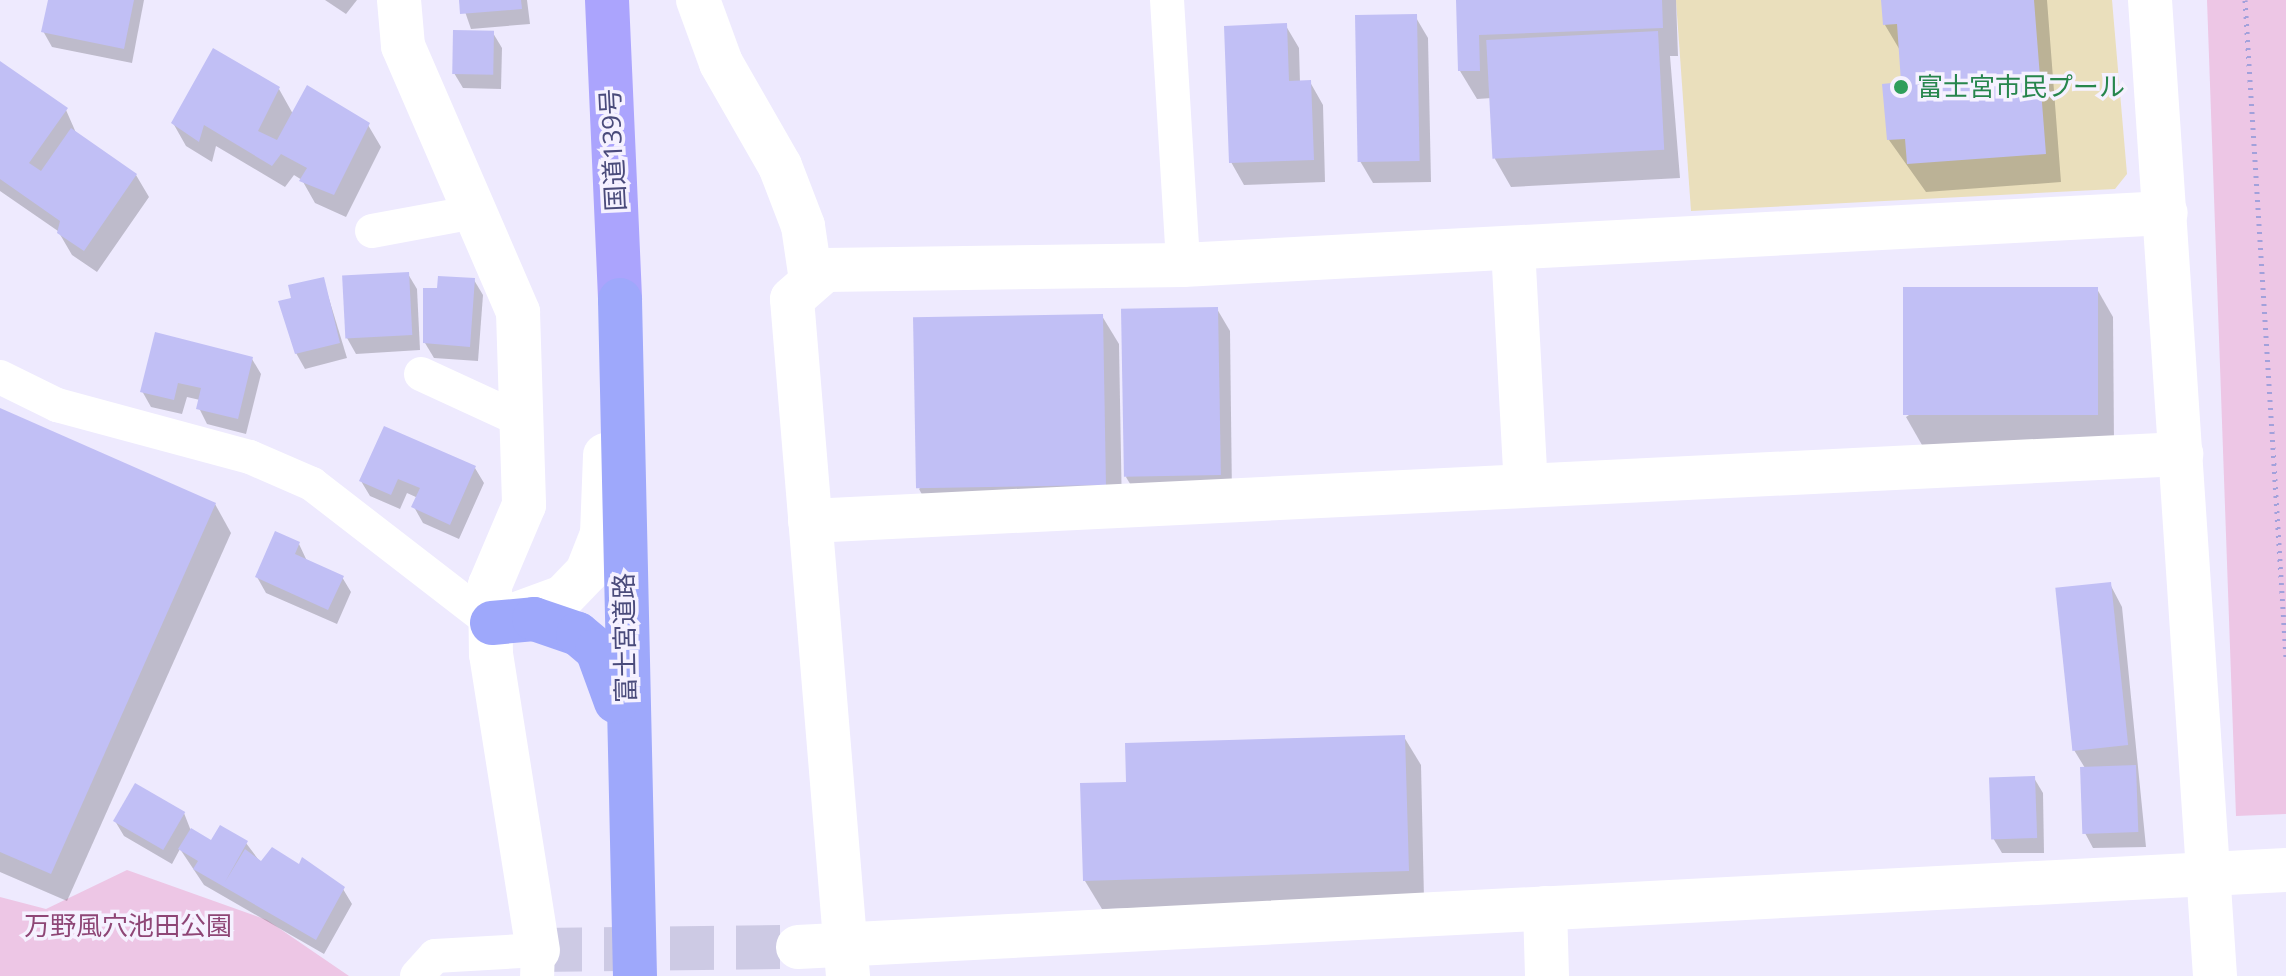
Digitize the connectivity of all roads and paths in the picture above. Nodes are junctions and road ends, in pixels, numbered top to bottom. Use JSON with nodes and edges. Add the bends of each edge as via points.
{"nodes":[{"id":1,"x":399,"y":0,"type":"edge"},
{"id":2,"x":607,"y":0,"type":"edge"},
{"id":3,"x":698,"y":0,"type":"edge"},
{"id":4,"x":1167,"y":0,"type":"edge"},
{"id":5,"x":2150,"y":0,"type":"edge"},
{"id":6,"x":2245,"y":0,"type":"edge"},
{"id":7,"x":475,"y":212,"type":"junction"},
{"id":8,"x":2166,"y":213,"type":"junction"},
{"id":9,"x":372,"y":231,"type":"dead end"},
{"id":10,"x":1513,"y":248,"type":"junction"},
{"id":11,"x":1183,"y":265,"type":"junction"},
{"id":12,"x":811,"y":280,"type":"junction"},
{"id":13,"x":620,"y":300,"type":"junction"},
{"id":14,"x":421,"y":374,"type":"dead end"},
{"id":15,"x":0,"y":377,"type":"edge"},
{"id":16,"x":521,"y":420,"type":"junction"},
{"id":17,"x":2181,"y":454,"type":"junction"},
{"id":18,"x":1526,"y":486,"type":"junction"},
{"id":19,"x":810,"y":521,"type":"junction"},
{"id":20,"x":492,"y":623,"type":"junction"},
{"id":21,"x":2286,"y":658,"type":"edge"},
{"id":22,"x":627,"y":743,"type":"junction"},
{"id":23,"x":2286,"y":870,"type":"edge"},
{"id":24,"x":2208,"y":874,"type":"junction"},
{"id":25,"x":1545,"y":908,"type":"junction"},
{"id":26,"x":798,"y":947,"type":"tunnel mouth"},
{"id":27,"x":847,"y":960,"type":"edge"},
{"id":28,"x":538,"y":963,"type":"edge"},
{"id":29,"x":417,"y":976,"type":"edge"},
{"id":30,"x":635,"y":976,"type":"edge"},
{"id":31,"x":1547,"y":976,"type":"edge"},
{"id":32,"x":2215,"y":976,"type":"edge"}],
"edges":[{"from":1,"to":7,"type":"street","via":[[403,46]]},
{"from":2,"to":13,"type":"highway","name":"国道139号"},
{"from":3,"to":12,"type":"street","via":[[721,63],[780,166],[803,226]]},
{"from":4,"to":11,"type":"street"},
{"from":5,"to":8,"type":"street"},
{"from":6,"to":21,"type":"path"},
{"from":7,"to":9,"type":"street"},
{"from":7,"to":16,"type":"street","via":[[518,312]]},
{"from":8,"to":10,"type":"street"},
{"from":8,"to":17,"type":"street"},
{"from":10,"to":11,"type":"street"},
{"from":10,"to":18,"type":"street"},
{"from":11,"to":12,"type":"street","via":[[825,270]]},
{"from":12,"to":19,"type":"street","via":[[792,299]]},
{"from":13,"to":20,"type":"street","via":[[607,358],[602,534],[587,572],[563,597]]},
{"from":13,"to":22,"type":"highway","name":"富士宮道路"},
{"from":14,"to":16,"type":"street"},
{"from":15,"to":20,"type":"street","via":[[57,405],[250,457],[312,484],[443,580]]},
{"from":16,"to":20,"type":"street","via":[[524,505],[490,585]]},
{"from":17,"to":18,"type":"street"},
{"from":17,"to":24,"type":"street"},
{"from":18,"to":19,"type":"street"},
{"from":19,"to":27,"type":"street"},
{"from":20,"to":22,"type":"highway","via":[[544,621],[578,634],[597,650]]},
{"from":20,"to":28,"type":"street","via":[[491,654]]},
{"from":22,"to":30,"type":"highway","name":"富士宮道路"},
{"from":23,"to":24,"type":"street"},
{"from":24,"to":25,"type":"street"},
{"from":24,"to":32,"type":"street"},
{"from":25,"to":27,"type":"street"},
{"from":25,"to":31,"type":"street"},
{"from":26,"to":27,"type":"street"},
{"from":28,"to":29,"type":"street","via":[[435,956]]}]}
